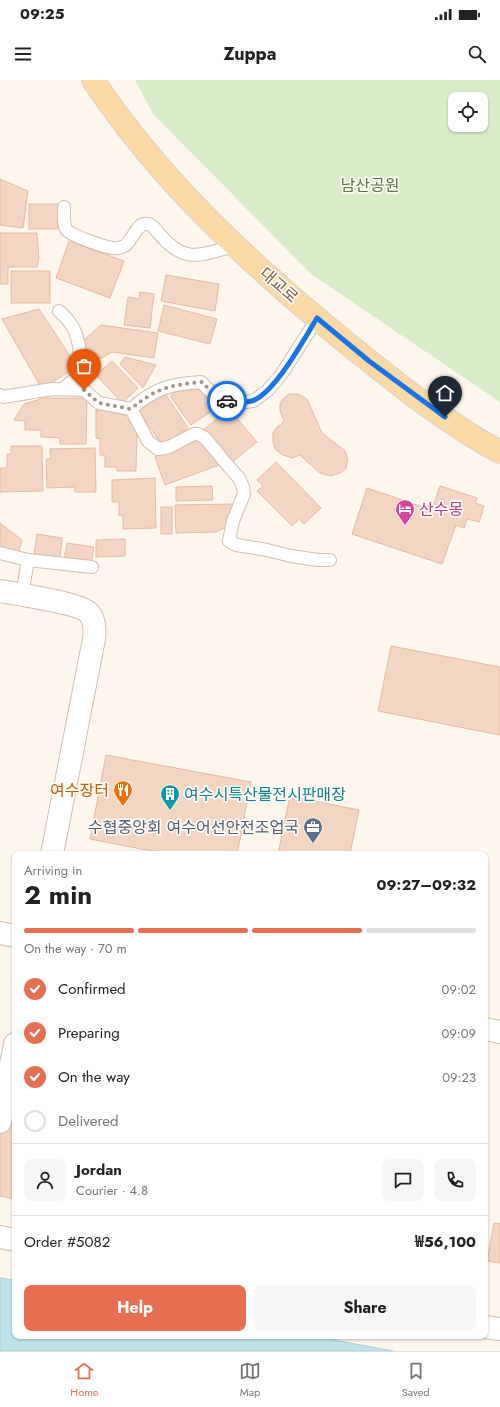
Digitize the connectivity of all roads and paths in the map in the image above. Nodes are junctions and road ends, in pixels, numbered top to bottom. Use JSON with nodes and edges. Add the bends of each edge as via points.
{"nodes":[{"id":1,"x":93,"y":80,"type":"edge"},
{"id":2,"x":64,"y":207,"type":"dead end"},
{"id":3,"x":235,"y":246,"type":"junction"},
{"id":4,"x":59,"y":311,"type":"dead end"},
{"id":5,"x":317,"y":318,"type":"junction"},
{"id":6,"x":63,"y":390,"type":"junction"},
{"id":7,"x":1,"y":398,"type":"edge"},
{"id":8,"x":131,"y":409,"type":"junction"},
{"id":9,"x":500,"y":452,"type":"edge"},
{"id":10,"x":0,"y":553,"type":"edge"},
{"id":11,"x":28,"y":560,"type":"junction"},
{"id":12,"x":330,"y":560,"type":"dead end"},
{"id":13,"x":92,"y":567,"type":"dead end"},
{"id":14,"x":0,"y":590,"type":"edge"},
{"id":15,"x":22,"y":595,"type":"junction"},
{"id":16,"x":53,"y":851,"type":"edge"},
{"id":17,"x":0,"y":933,"type":"edge"},
{"id":18,"x":12,"y":935,"type":"edge"},
{"id":19,"x":488,"y":1030,"type":"edge"},
{"id":20,"x":500,"y":1032,"type":"edge"},
{"id":21,"x":12,"y":1060,"type":"edge"},
{"id":22,"x":0,"y":1122,"type":"edge"},
{"id":23,"x":0,"y":1237,"type":"edge"},
{"id":24,"x":12,"y":1239,"type":"edge"},
{"id":25,"x":488,"y":1327,"type":"edge"},
{"id":26,"x":500,"y":1329,"type":"edge"}],
"edges":[{"from":1,"to":3,"type":"main road","name":"대교로","via":[[156,164]]},
{"from":2,"to":3,"type":"lane","via":[[64,226],[69,233],[113,248],[124,247],[138,228],[146,223],[170,246],[187,255],[196,256]]},
{"from":3,"to":5,"type":"main road","name":"대교로"},
{"from":4,"to":6,"type":"lane","via":[[75,329],[80,348],[78,373]]},
{"from":5,"to":8,"type":"lane","via":[[281,375],[267,391],[253,401],[223,401],[202,382],[178,384],[159,390]]},
{"from":5,"to":9,"type":"main road","name":"대교로","via":[[422,401]]},
{"from":6,"to":7,"type":"lane"},
{"from":6,"to":8,"type":"lane","via":[[84,390],[99,403]]},
{"from":8,"to":12,"type":"lane","via":[[148,441],[158,449],[198,434],[205,438],[239,478],[244,494],[233,520],[229,541],[236,545],[291,556]]},
{"from":10,"to":11,"type":"lane"},
{"from":11,"to":13,"type":"lane"},
{"from":11,"to":15,"type":"lane"},
{"from":14,"to":15,"type":"street"},
{"from":15,"to":16,"type":"street","via":[[82,608],[90,614],[94,627],[94,639]]},
{"from":17,"to":18,"type":"street"},
{"from":19,"to":20,"type":"street"},
{"from":21,"to":22,"type":"street"},
{"from":23,"to":24,"type":"street"},
{"from":25,"to":26,"type":"street"}]}
